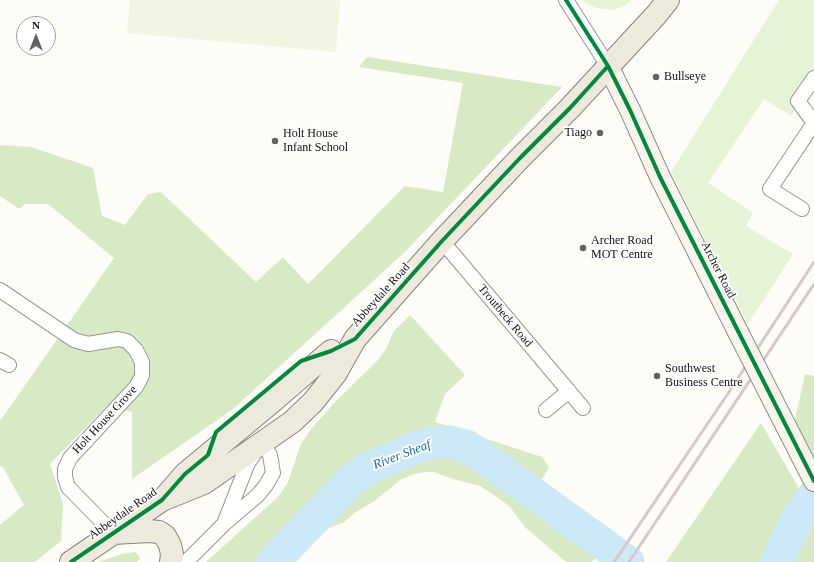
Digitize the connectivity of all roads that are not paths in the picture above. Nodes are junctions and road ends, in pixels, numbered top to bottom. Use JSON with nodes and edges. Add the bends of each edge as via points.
{"nodes":[{"id":1,"x":566,"y":0,"type":"edge"},
{"id":2,"x":668,"y":0,"type":"edge"},
{"id":3,"x":608,"y":66,"type":"junction"},
{"id":4,"x":814,"y":78,"type":"edge"},
{"id":5,"x":814,"y":123,"type":"edge"},
{"id":6,"x":802,"y":209,"type":"dead end"},
{"id":7,"x":442,"y":241,"type":"junction"},
{"id":8,"x":0,"y":290,"type":"edge"},
{"id":9,"x":355,"y":339,"type":"junction"},
{"id":10,"x":330,"y":351,"type":"junction"},
{"id":11,"x":569,"y":391,"type":"junction"},
{"id":12,"x":274,"y":400,"type":"junction"},
{"id":13,"x":583,"y":408,"type":"dead end"},
{"id":14,"x":546,"y":410,"type":"dead end"},
{"id":15,"x":234,"y":434,"type":"junction"},
{"id":16,"x":262,"y":442,"type":"junction"},
{"id":17,"x":208,"y":455,"type":"junction"},
{"id":18,"x":810,"y":474,"type":"edge"},
{"id":19,"x":162,"y":500,"type":"junction"},
{"id":20,"x":224,"y":524,"type":"junction"},
{"id":21,"x":113,"y":533,"type":"junction"},
{"id":22,"x":71,"y":562,"type":"edge"},
{"id":23,"x":171,"y":562,"type":"edge"},
{"id":24,"x":186,"y":562,"type":"edge"}],
"edges":[{"from":1,"to":3,"type":"street"},
{"from":2,"to":3,"type":"main road","name":"Abbeydale Road"},
{"from":3,"to":7,"type":"main road","name":"Abbeydale Road"},
{"from":3,"to":18,"type":"street","name":"Archer Road","bridge":true,"via":[[660,177]]},
{"from":4,"to":5,"type":"street","via":[[798,101]]},
{"from":5,"to":6,"type":"street","via":[[770,189]]},
{"from":7,"to":9,"type":"main road","name":"Abbeydale Road"},
{"from":7,"to":11,"type":"street","name":"Troutbeck Road"},
{"from":8,"to":21,"type":"street","name":"Holt House Grove","via":[[74,340],[88,344],[118,339],[127,341],[136,350],[142,362],[142,376],[136,387],[70,458],[65,469],[68,487]]},
{"from":9,"to":10,"type":"main road","name":"Abbeydale Road"},
{"from":9,"to":16,"type":"main road","name":"Abbeydale Road","via":[[336,373],[313,402],[292,422]]},
{"from":10,"to":12,"type":"main road","name":"Abbeydale Road"},
{"from":10,"to":17,"type":"main road","name":"Abbeydale Road","via":[[301,361],[216,432]]},
{"from":11,"to":13,"type":"street","name":"Troutbeck Road"},
{"from":11,"to":14,"type":"street"},
{"from":12,"to":15,"type":"main road","name":"Abbeydale Road"},
{"from":12,"to":16,"type":"main road"},
{"from":15,"to":16,"type":"main road"},
{"from":15,"to":17,"type":"main road","name":"Abbeydale Road"},
{"from":16,"to":19,"type":"main road","name":"Abbeydale Road","via":[[204,483]]},
{"from":16,"to":20,"type":"street","via":[[247,465]]},
{"from":16,"to":20,"type":"street","via":[[270,455],[273,473],[258,495]]},
{"from":17,"to":19,"type":"main road","name":"Abbeydale Road","via":[[185,474]]},
{"from":19,"to":21,"type":"main road","name":"Abbeydale Road"},
{"from":20,"to":24,"type":"street"},
{"from":21,"to":22,"type":"main road","name":"Abbeydale Road"},
{"from":21,"to":23,"type":"main road","via":[[158,532],[165,536],[170,545]]}]}
